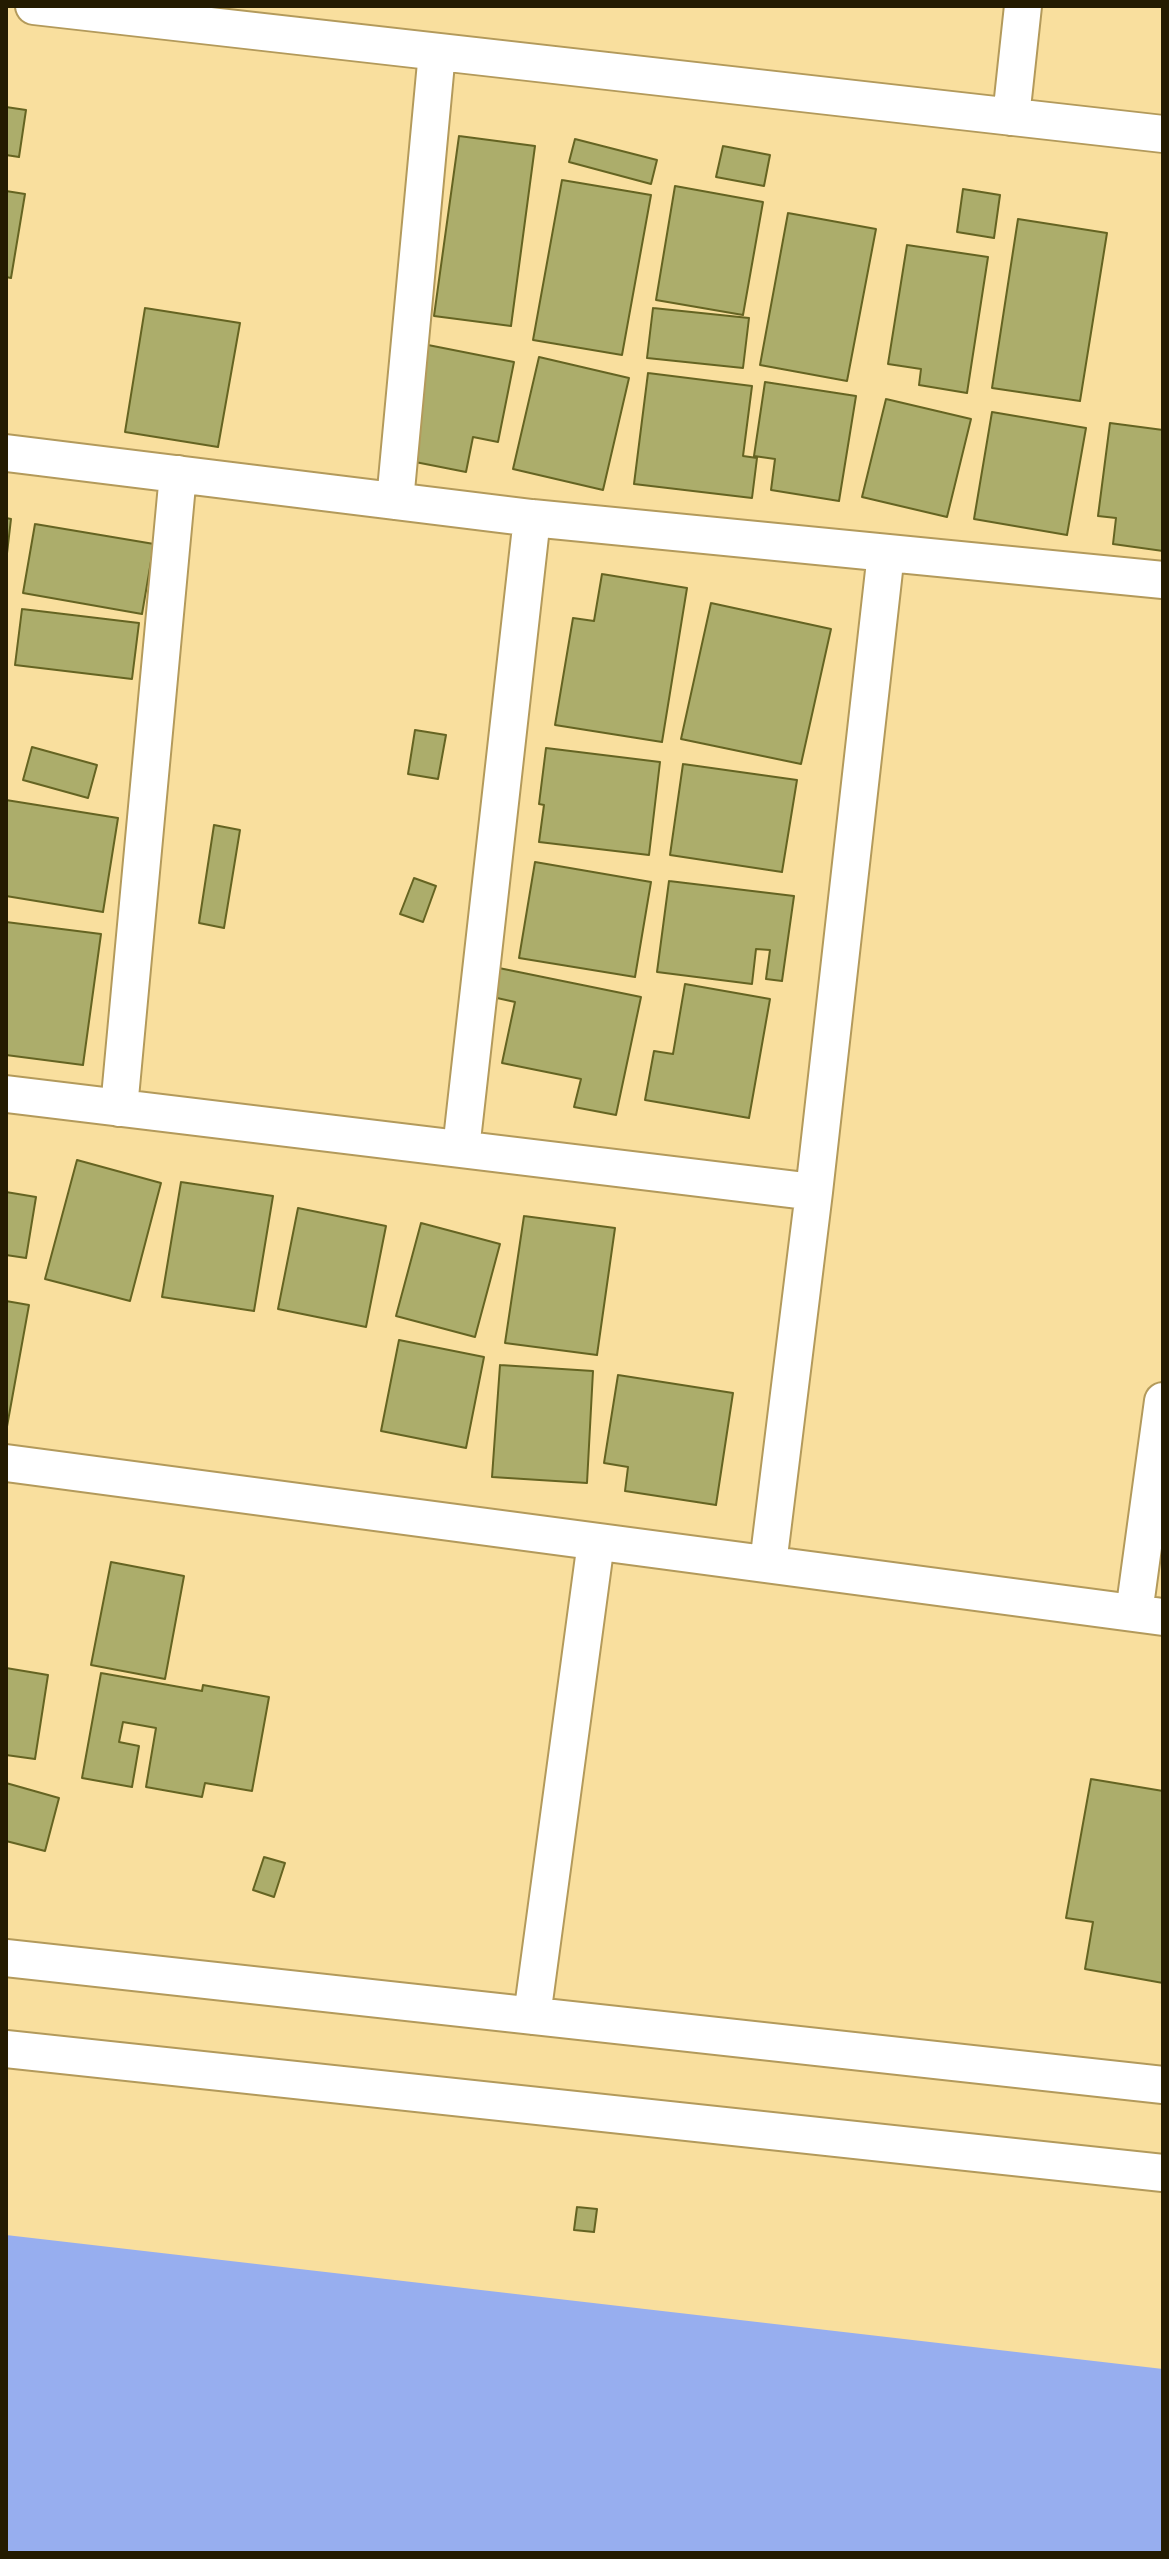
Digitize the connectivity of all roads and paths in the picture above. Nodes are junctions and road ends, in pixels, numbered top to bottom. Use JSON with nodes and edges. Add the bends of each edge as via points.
{"nodes":[{"id":1,"x":34,"y":6,"type":"edge"},
{"id":2,"x":1023,"y":6,"type":"edge"},
{"id":3,"x":305,"y":21,"type":"edge"},
{"id":4,"x":437,"y":52,"type":"junction"},
{"id":5,"x":1011,"y":117,"type":"junction"},
{"id":6,"x":1163,"y":134,"type":"edge"},
{"id":7,"x":6,"y":453,"type":"edge"},
{"id":8,"x":178,"y":474,"type":"junction"},
{"id":9,"x":395,"y":501,"type":"junction"},
{"id":10,"x":532,"y":518,"type":"junction"},
{"id":11,"x":886,"y":553,"type":"junction"},
{"id":12,"x":1163,"y":580,"type":"edge"},
{"id":13,"x":6,"y":1094,"type":"edge"},
{"id":14,"x":119,"y":1108,"type":"junction"},
{"id":15,"x":461,"y":1149,"type":"junction"},
{"id":16,"x":814,"y":1192,"type":"junction"},
{"id":17,"x":1163,"y":1401,"type":"edge"},
{"id":18,"x":6,"y":1463,"type":"edge"},
{"id":19,"x":596,"y":1542,"type":"junction"},
{"id":20,"x":768,"y":1564,"type":"junction"},
{"id":21,"x":1148,"y":1615,"type":"edge"},
{"id":22,"x":6,"y":1958,"type":"edge"},
{"id":23,"x":532,"y":2016,"type":"junction"},
{"id":24,"x":6,"y":2049,"type":"edge"},
{"id":25,"x":1163,"y":2085,"type":"edge"},
{"id":26,"x":1163,"y":2173,"type":"edge"}],
"edges":[{"from":1,"to":3,"type":"street"},
{"from":2,"to":5,"type":"street"},
{"from":3,"to":4,"type":"street"},
{"from":4,"to":5,"type":"street"},
{"from":4,"to":9,"type":"street"},
{"from":5,"to":6,"type":"street"},
{"from":7,"to":8,"type":"street"},
{"from":8,"to":9,"type":"street"},
{"from":8,"to":14,"type":"street"},
{"from":9,"to":10,"type":"street"},
{"from":10,"to":11,"type":"street"},
{"from":10,"to":15,"type":"street"},
{"from":11,"to":12,"type":"street"},
{"from":11,"to":16,"type":"street"},
{"from":13,"to":14,"type":"street"},
{"from":14,"to":15,"type":"street"},
{"from":15,"to":16,"type":"street"},
{"from":16,"to":20,"type":"street"},
{"from":17,"to":21,"type":"street"},
{"from":18,"to":19,"type":"street"},
{"from":19,"to":20,"type":"street"},
{"from":19,"to":23,"type":"street"},
{"from":20,"to":21,"type":"street"},
{"from":22,"to":23,"type":"street"},
{"from":23,"to":25,"type":"street"},
{"from":24,"to":26,"type":"street"}]}
